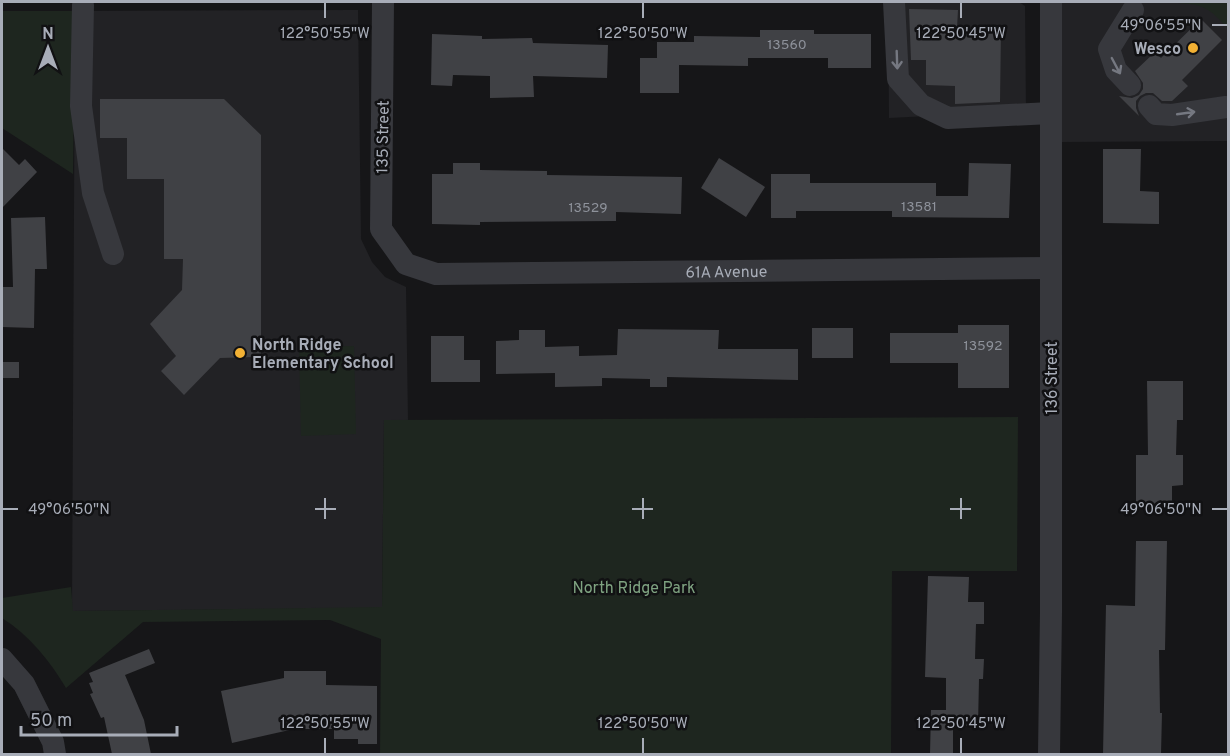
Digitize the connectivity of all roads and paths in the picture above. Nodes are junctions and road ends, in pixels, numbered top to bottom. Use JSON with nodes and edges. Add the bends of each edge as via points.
{"nodes":[{"id":1,"x":382,"y":2,"type":"edge"},
{"id":2,"x":894,"y":2,"type":"edge"},
{"id":3,"x":1051,"y":2,"type":"edge"},
{"id":4,"x":83,"y":5,"type":"dead end"},
{"id":5,"x":1133,"y":10,"type":"dead end"},
{"id":6,"x":1130,"y":85,"type":"dead end"},
{"id":7,"x":1149,"y":106,"type":"dead end"},
{"id":8,"x":1226,"y":107,"type":"dead end"},
{"id":9,"x":1051,"y":113,"type":"junction"},
{"id":10,"x":113,"y":254,"type":"dead end"},
{"id":11,"x":406,"y":264,"type":"joint"},
{"id":12,"x":1051,"y":268,"type":"junction"},
{"id":13,"x":2,"y":659,"type":"edge"},
{"id":14,"x":55,"y":754,"type":"edge"},
{"id":15,"x":1049,"y":754,"type":"edge"}],
"edges":[{"from":1,"to":11,"type":"street","name":"135 Street","via":[[381,229]]},
{"from":2,"to":9,"type":"street","one_way":true,"via":[[897,79],[921,105],[948,118]]},
{"from":3,"to":9,"type":"street","name":"136 Street"},
{"from":4,"to":10,"type":"street","via":[[81,106],[93,193]]},
{"from":5,"to":6,"type":"street","one_way":true,"via":[[1109,49],[1116,70]]},
{"from":7,"to":8,"type":"street","one_way":true,"via":[[1156,114],[1172,115]]},
{"from":9,"to":12,"type":"street","name":"136 Street"},
{"from":11,"to":12,"type":"street","name":"61A Avenue","via":[[436,274]]},
{"from":12,"to":15,"type":"street","name":"136 Street"},
{"from":13,"to":14,"type":"street","via":[[24,684],[53,742]]}]}
